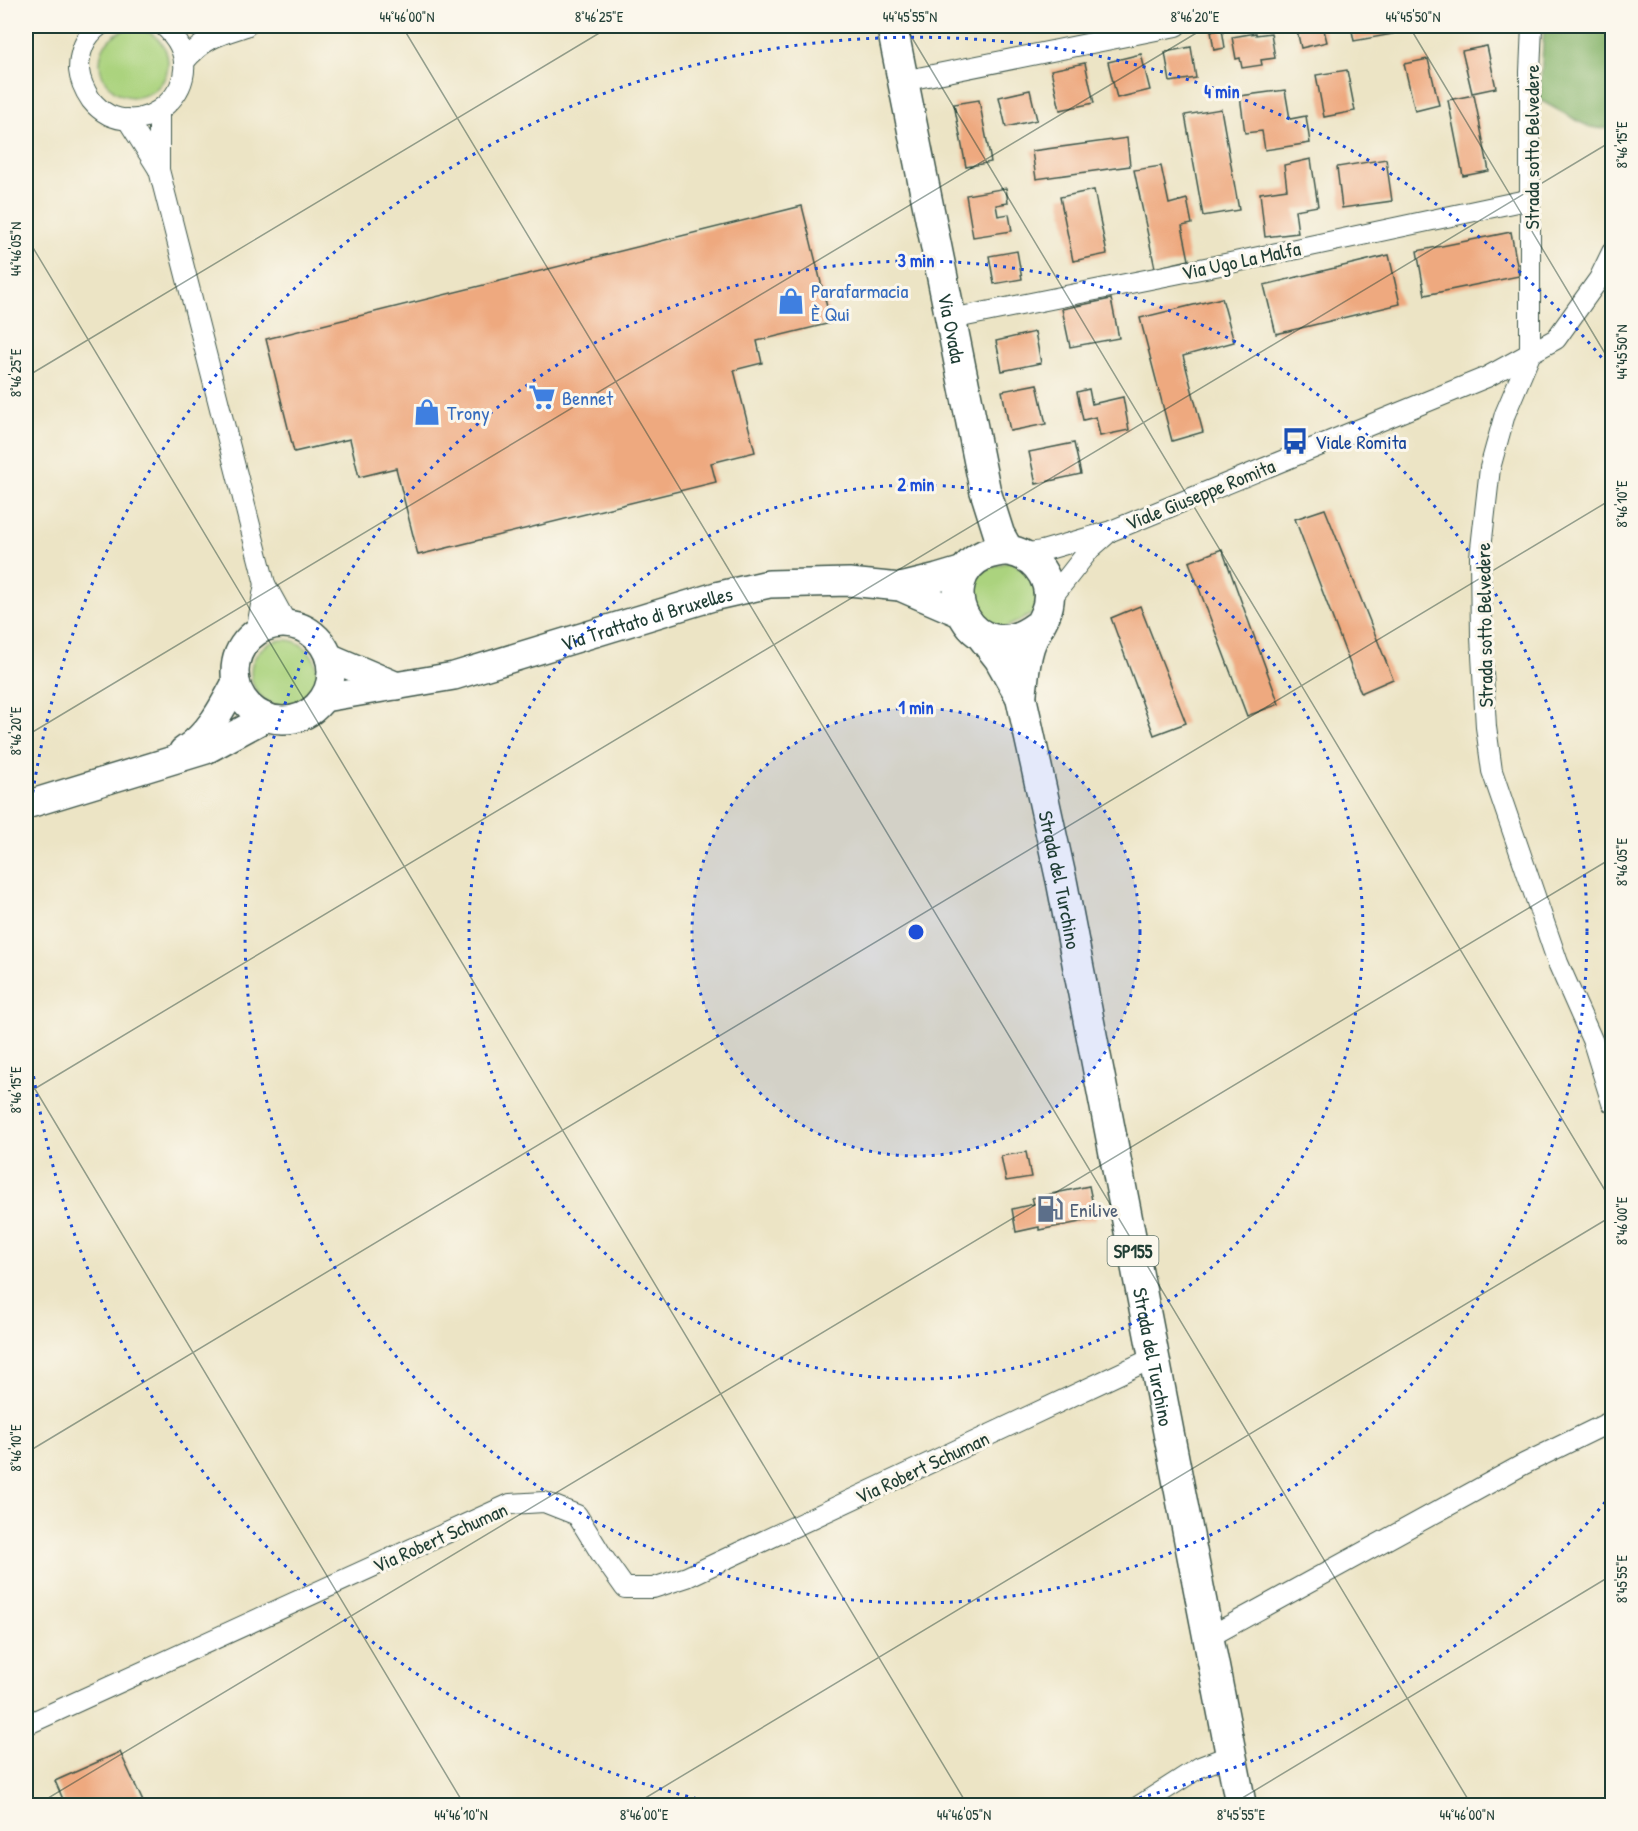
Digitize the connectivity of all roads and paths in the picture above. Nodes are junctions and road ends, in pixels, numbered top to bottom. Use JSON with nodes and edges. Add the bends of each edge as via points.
{"nodes":[{"id":1,"x":99,"y":26,"type":"edge"},
{"id":2,"x":246,"y":26,"type":"edge"},
{"id":3,"x":892,"y":26,"type":"edge"},
{"id":4,"x":1176,"y":26,"type":"edge"},
{"id":5,"x":1532,"y":26,"type":"edge"},
{"id":6,"x":169,"y":30,"type":"edge"},
{"id":7,"x":208,"y":39,"type":"junction"},
{"id":8,"x":184,"y":62,"type":"junction"},
{"id":9,"x":903,"y":81,"type":"junction"},
{"id":10,"x":159,"y":112,"type":"junction"},
{"id":11,"x":127,"y":119,"type":"junction"},
{"id":12,"x":159,"y":170,"type":"junction"},
{"id":13,"x":1531,"y":199,"type":"junction"},
{"id":14,"x":1612,"y":252,"type":"edge"},
{"id":15,"x":951,"y":319,"type":"junction"},
{"id":16,"x":1530,"y":355,"type":"junction"},
{"id":17,"x":985,"y":489,"type":"junction"},
{"id":18,"x":1110,"y":531,"type":"junction"},
{"id":19,"x":1015,"y":552,"type":"junction"},
{"id":20,"x":973,"y":563,"type":"junction"},
{"id":21,"x":265,"y":584,"type":"junction"},
{"id":22,"x":900,"y":587,"type":"junction"},
{"id":23,"x":1042,"y":614,"type":"junction"},
{"id":24,"x":287,"y":624,"type":"junction"},
{"id":25,"x":972,"y":624,"type":"junction"},
{"id":26,"x":256,"y":632,"type":"junction"},
{"id":27,"x":329,"y":657,"type":"junction"},
{"id":28,"x":236,"y":682,"type":"junction"},
{"id":29,"x":397,"y":686,"type":"junction"},
{"id":30,"x":324,"y":698,"type":"junction"},
{"id":31,"x":1021,"y":698,"type":"junction"},
{"id":32,"x":267,"y":717,"type":"junction"},
{"id":33,"x":167,"y":763,"type":"junction"},
{"id":34,"x":26,"y":805,"type":"edge"},
{"id":35,"x":1612,"y":1102,"type":"edge"},
{"id":36,"x":1155,"y":1357,"type":"junction"},
{"id":37,"x":1612,"y":1422,"type":"edge"},
{"id":38,"x":1209,"y":1637,"type":"junction"},
{"id":39,"x":30,"y":1725,"type":"edge"},
{"id":40,"x":1231,"y":1755,"type":"junction"},
{"id":41,"x":1138,"y":1806,"type":"edge"},
{"id":42,"x":1241,"y":1806,"type":"edge"}],
"edges":[{"from":1,"to":11,"type":"street","via":[[83,44],[80,77],[96,106]]},
{"from":2,"to":7,"type":"street"},
{"from":3,"to":9,"type":"main road","name":"Via Ovada"},
{"from":4,"to":9,"type":"street"},
{"from":5,"to":13,"type":"street","name":"Strada sotto Belvedere"},
{"from":6,"to":7,"type":"street"},
{"from":6,"to":8,"type":"street","via":[[181,47]]},
{"from":7,"to":8,"type":"street"},
{"from":8,"to":10,"type":"street","via":[[177,93]]},
{"from":9,"to":15,"type":"main road","name":"Via Ovada"},
{"from":10,"to":11,"type":"street"},
{"from":10,"to":12,"type":"street"},
{"from":11,"to":12,"type":"street"},
{"from":12,"to":21,"type":"street"},
{"from":13,"to":15,"type":"street","name":"Via Ugo La Malfa"},
{"from":13,"to":16,"type":"street","name":"Strada sotto Belvedere"},
{"from":14,"to":16,"type":"street","name":"Viale Giuseppe Romita","via":[[1599,279],[1556,339]]},
{"from":15,"to":17,"type":"main road","name":"Via Ovada"},
{"from":16,"to":18,"type":"street","name":"Viale Giuseppe Romita","via":[[1487,377]]},
{"from":16,"to":35,"type":"street","name":"Strada sotto Belvedere","via":[[1505,414],[1489,479],[1480,557],[1486,728],[1492,771],[1558,963],[1593,1042]]},
{"from":17,"to":19,"type":"main road","name":"Via Ovada","via":[[999,534]]},
{"from":17,"to":20,"type":"main road","name":"Via Ovada"},
{"from":18,"to":19,"type":"street","name":"Viale Giuseppe Romita","via":[[1062,546]]},
{"from":18,"to":23,"type":"street","name":"Viale Giuseppe Romita","via":[[1090,549]]},
{"from":19,"to":20,"type":"main road","via":[[992,552]]},
{"from":19,"to":23,"type":"main road","via":[[1040,569],[1049,590]]},
{"from":20,"to":22,"type":"main road","name":"Via Trattato di Bruxelles","via":[[937,579]]},
{"from":20,"to":25,"type":"main road","via":[[960,583],[959,599]]},
{"from":21,"to":24,"type":"street"},
{"from":21,"to":26,"type":"street"},
{"from":22,"to":25,"type":"main road","name":"Via Trattato di Bruxelles"},
{"from":22,"to":29,"type":"main road","name":"Via Trattato di Bruxelles","via":[[849,582],[769,584],[716,596],[454,676]]},
{"from":23,"to":25,"type":"main road","via":[[1024,636],[1010,640],[995,640]]},
{"from":23,"to":31,"type":"main road","name":"Strada del Turchino","number":"SP155","via":[[1029,649]]},
{"from":24,"to":26,"type":"main road"},
{"from":24,"to":27,"type":"main road","via":[[310,632]]},
{"from":25,"to":31,"type":"main road","name":"Strada del Turchino","number":"SP155","via":[[999,658]]},
{"from":26,"to":28,"type":"main road","via":[[238,654]]},
{"from":27,"to":29,"type":"main road"},
{"from":27,"to":30,"type":"main road","via":[[332,671]]},
{"from":28,"to":32,"type":"main road","via":[[242,697]]},
{"from":28,"to":33,"type":"main road","via":[[207,731]]},
{"from":29,"to":30,"type":"main road","name":"Via Trattato di Bruxelles"},
{"from":30,"to":32,"type":"main road","via":[[299,717]]},
{"from":31,"to":36,"type":"main road","name":"Strada del Turchino","number":"SP155","via":[[1062,883]]},
{"from":32,"to":33,"type":"main road","via":[[206,750]]},
{"from":33,"to":34,"type":"main road"},
{"from":36,"to":38,"type":"main road","name":"Strada del Turchino","number":"SP155"},
{"from":36,"to":39,"type":"street","name":"Via Robert Schuman","via":[[687,1577],[652,1588],[625,1588],[578,1515],[544,1502],[510,1504]]},
{"from":37,"to":38,"type":"street","via":[[1524,1464]]},
{"from":38,"to":40,"type":"main road","name":"Strada del Turchino","number":"SP155"},
{"from":40,"to":41,"type":"street","via":[[1200,1767]]},
{"from":40,"to":42,"type":"main road","name":"Strada del Turchino","number":"SP155"}]}
